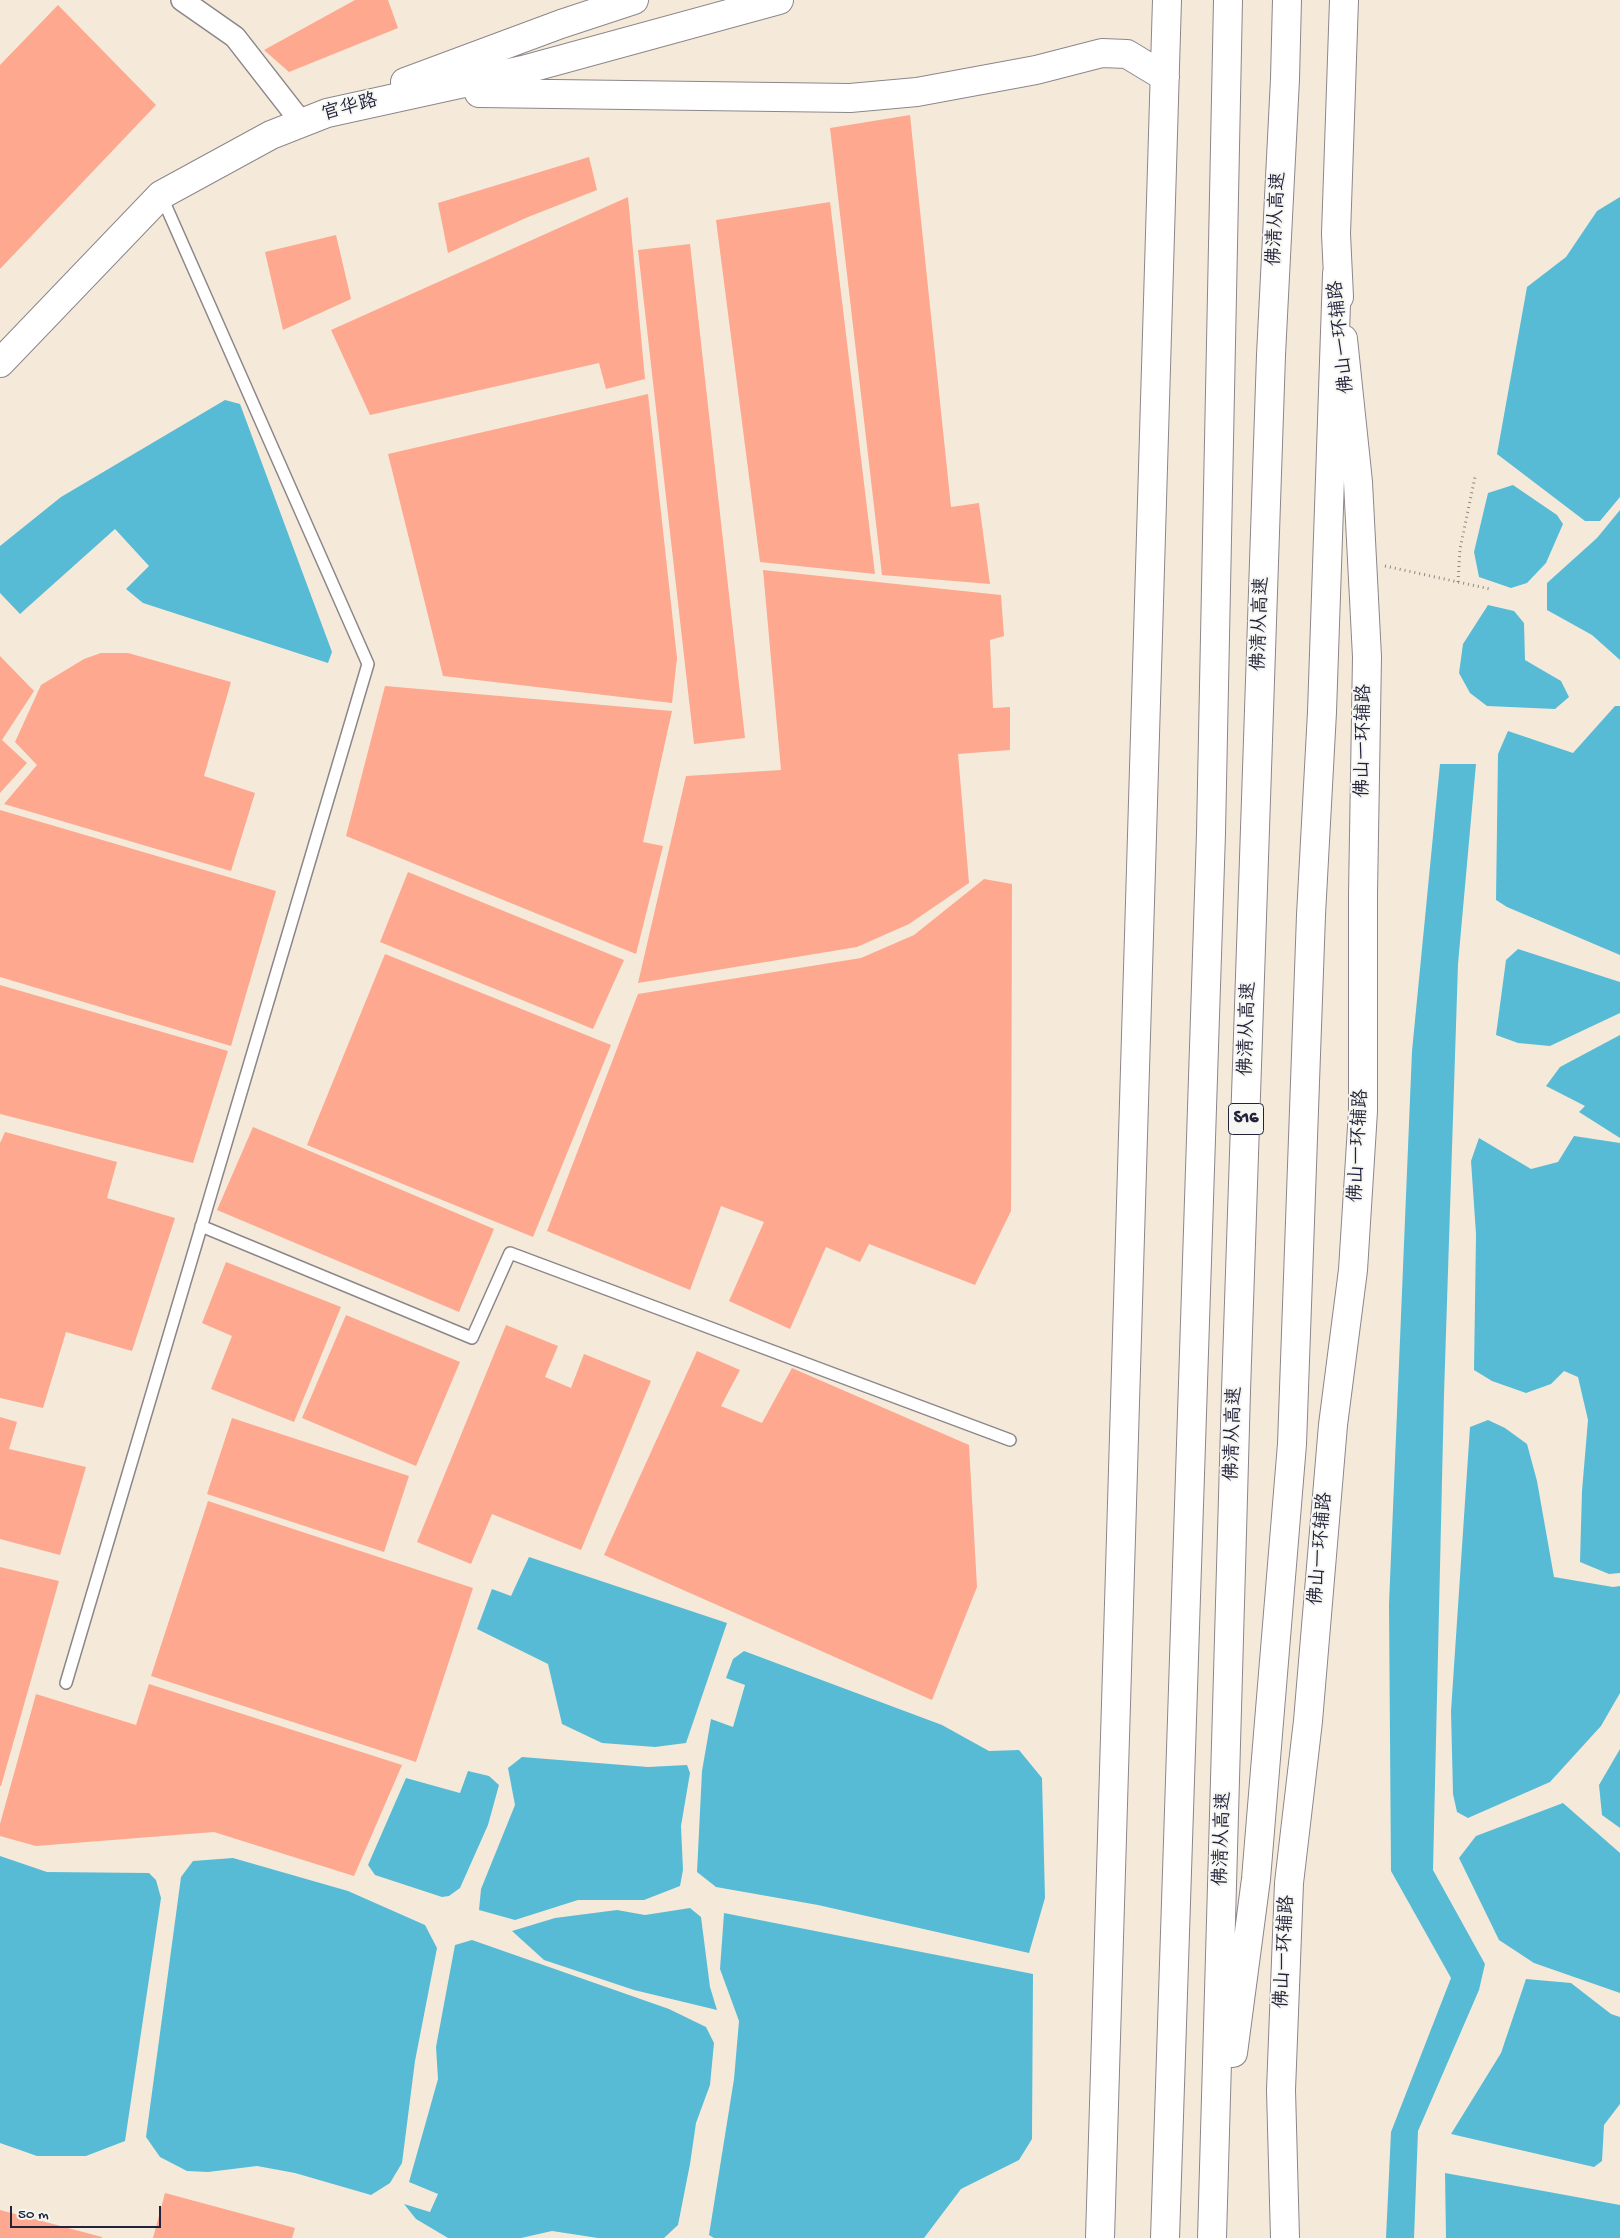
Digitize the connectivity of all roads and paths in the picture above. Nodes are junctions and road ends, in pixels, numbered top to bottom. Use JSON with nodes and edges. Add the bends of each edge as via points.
{"nodes":[{"id":1,"x":182,"y":0,"type":"edge"},
{"id":2,"x":634,"y":0,"type":"edge"},
{"id":3,"x":779,"y":0,"type":"edge"},
{"id":4,"x":1167,"y":0,"type":"edge"},
{"id":5,"x":1228,"y":0,"type":"edge"},
{"id":6,"x":1286,"y":0,"type":"edge"},
{"id":7,"x":1344,"y":0,"type":"edge"},
{"id":8,"x":1364,"y":0,"type":"edge"},
{"id":9,"x":1343,"y":52,"type":"junction"},
{"id":10,"x":1165,"y":77,"type":"junction"},
{"id":11,"x":407,"y":94,"type":"junction"},
{"id":12,"x":327,"y":113,"type":"junction"},
{"id":13,"x":302,"y":123,"type":"junction"},
{"id":14,"x":161,"y":195,"type":"junction"},
{"id":15,"x":1337,"y":274,"type":"junction"},
{"id":16,"x":0,"y":364,"type":"edge"},
{"id":17,"x":1475,"y":477,"type":"dead end"},
{"id":18,"x":1362,"y":562,"type":"junction"},
{"id":19,"x":1458,"y":582,"type":"junction"},
{"id":20,"x":1490,"y":589,"type":"dead end"},
{"id":21,"x":201,"y":1226,"type":"junction"},
{"id":22,"x":1010,"y":1440,"type":"dead end"},
{"id":23,"x":66,"y":1683,"type":"dead end"},
{"id":24,"x":1104,"y":2100,"type":"junction"},
{"id":25,"x":1213,"y":2206,"type":"junction"},
{"id":26,"x":1085,"y":2238,"type":"edge"},
{"id":27,"x":1100,"y":2238,"type":"edge"},
{"id":28,"x":1165,"y":2238,"type":"edge"},
{"id":29,"x":1212,"y":2238,"type":"edge"},
{"id":30,"x":1285,"y":2238,"type":"edge"}],
"edges":[{"from":1,"to":13,"type":"street","via":[[235,37]]},
{"from":2,"to":12,"type":"main road","via":[[445,66]]},
{"from":3,"to":11,"type":"main road","name":"官华路","via":[[523,70]]},
{"from":4,"to":10,"type":"main road"},
{"from":5,"to":28,"type":"main road","number":"S16","via":[[1211,833]]},
{"from":6,"to":25,"type":"main road","name":"佛清从高速","number":"S16","via":[[1286,79],[1271,364],[1242,1223]]},
{"from":7,"to":9,"type":"main road"},
{"from":8,"to":9,"type":"main road","via":[[1350,26]]},
{"from":9,"to":15,"type":"main road","name":"佛山一环辅路","via":[[1338,136]]},
{"from":10,"to":11,"type":"main road","via":[[1127,54],[1102,53],[1036,70],[917,92],[850,98],[516,92]]},
{"from":10,"to":24,"type":"main road"},
{"from":11,"to":12,"type":"main road","name":"官华路"},
{"from":12,"to":13,"type":"main road","name":"官华路"},
{"from":13,"to":14,"type":"main road","name":"官华路","via":[[271,135]]},
{"from":14,"to":16,"type":"main road","name":"官华路"},
{"from":14,"to":21,"type":"lane","via":[[368,664]]},
{"from":15,"to":18,"type":"main road","name":"佛山一环辅路","via":[[1358,482]]},
{"from":15,"to":25,"type":"main road","via":[[1292,1444],[1256,1879]]},
{"from":17,"to":19,"type":"path","via":[[1460,549]]},
{"from":18,"to":19,"type":"path"},
{"from":18,"to":30,"type":"main road","name":"佛山一环辅路","via":[[1367,657],[1363,1111],[1353,1270],[1333,1425],[1308,1721],[1289,1882],[1281,2090]]},
{"from":19,"to":20,"type":"path"},
{"from":21,"to":22,"type":"lane","via":[[472,1338],[510,1253]]},
{"from":21,"to":23,"type":"lane"},
{"from":24,"to":26,"type":"main road"},
{"from":24,"to":27,"type":"main road"},
{"from":25,"to":29,"type":"main road","name":"佛清从高速","number":"S16"}]}
